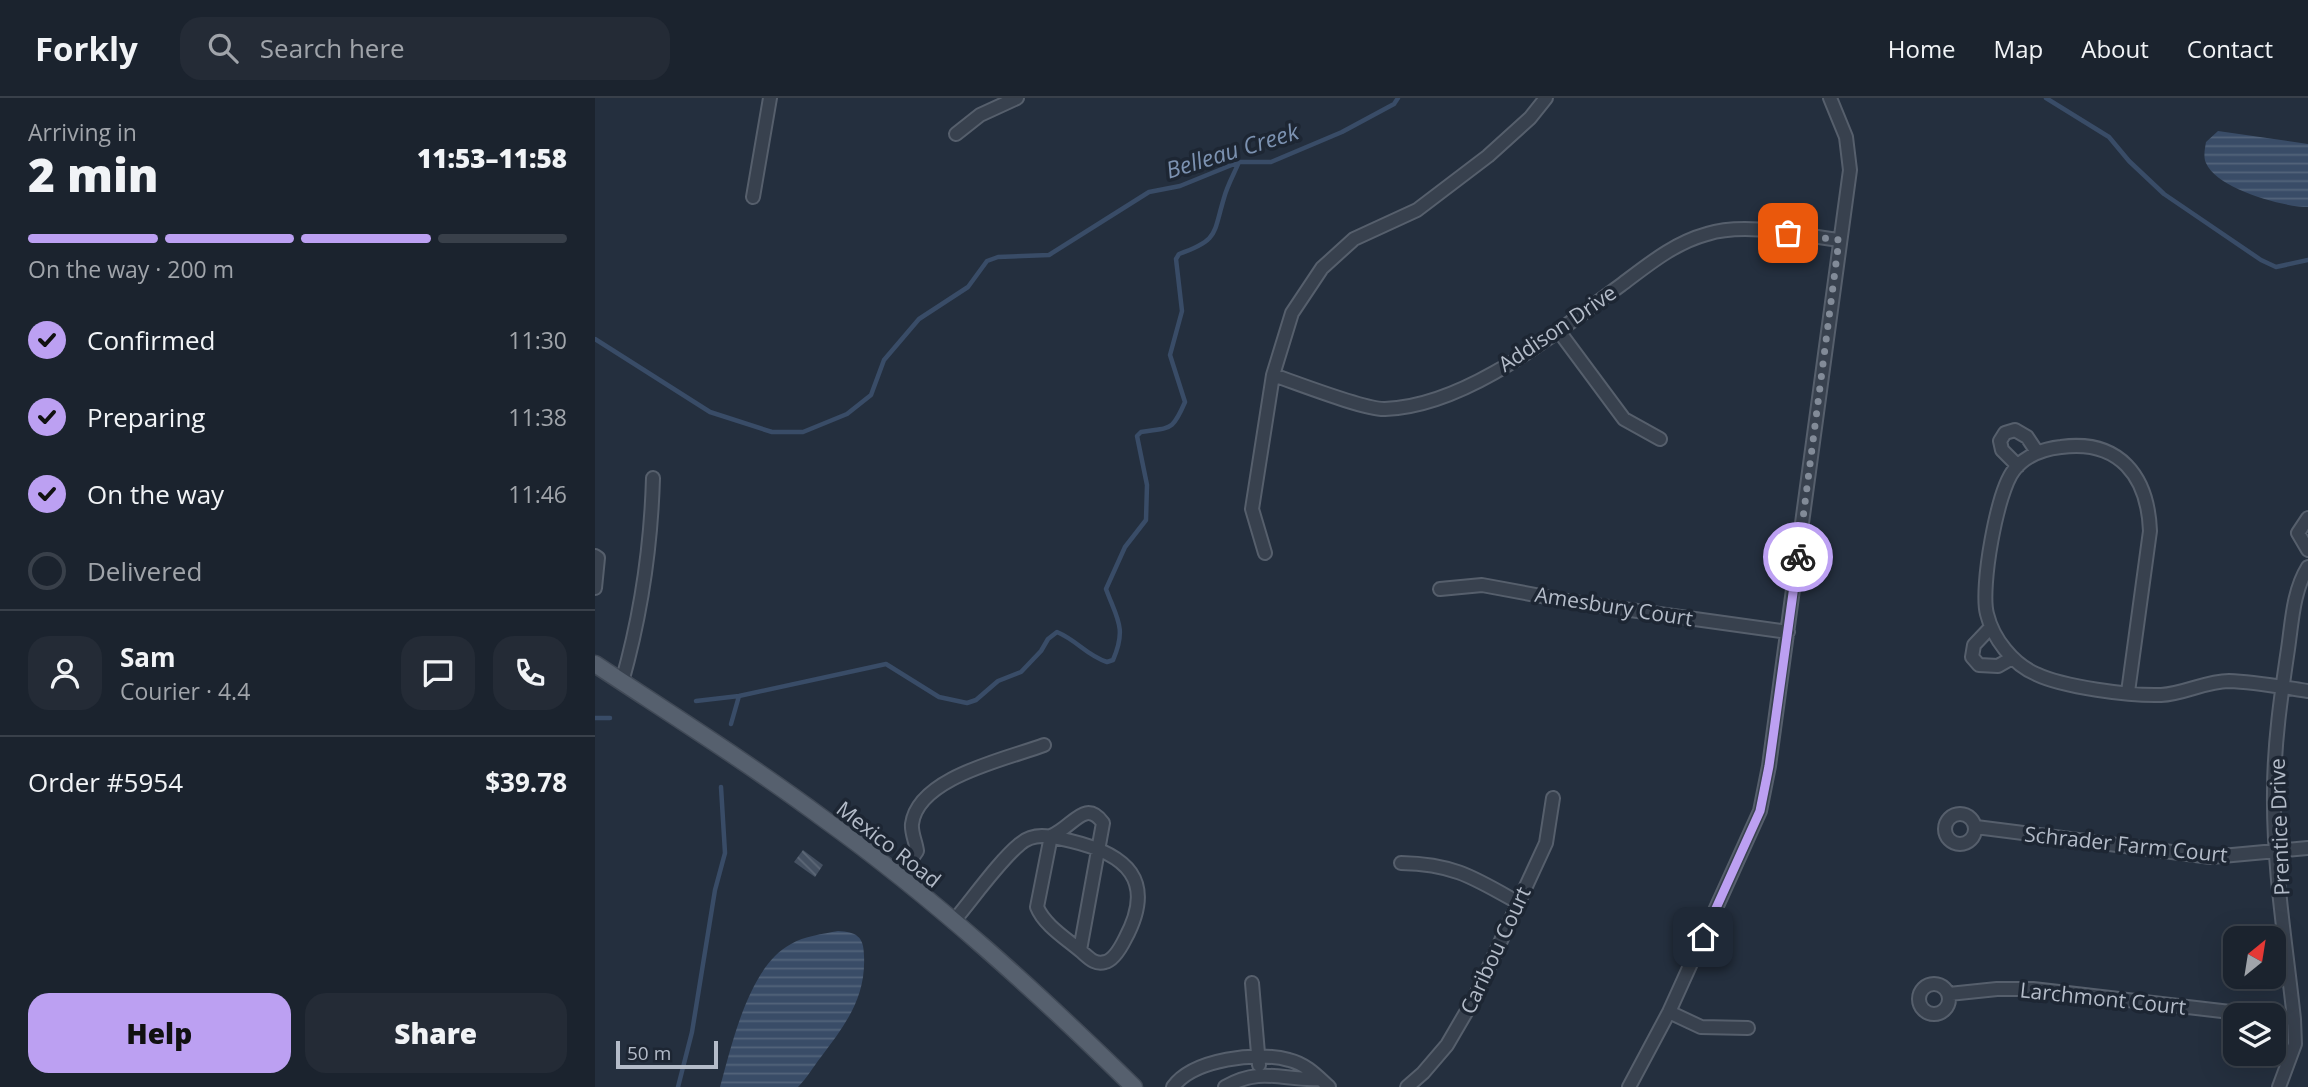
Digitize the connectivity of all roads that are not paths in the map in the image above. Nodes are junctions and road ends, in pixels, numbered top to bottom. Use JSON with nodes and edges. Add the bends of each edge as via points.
{"nodes":[{"id":1,"x":770,"y":98,"type":"edge"},
{"id":2,"x":1017,"y":98,"type":"edge"},
{"id":3,"x":1546,"y":98,"type":"edge"},
{"id":4,"x":1830,"y":98,"type":"edge"},
{"id":5,"x":956,"y":134,"type":"dead end"},
{"id":6,"x":753,"y":197,"type":"dead end"},
{"id":7,"x":1839,"y":240,"type":"junction"},
{"id":8,"x":1559,"y":330,"type":"junction"},
{"id":9,"x":1273,"y":376,"type":"junction"},
{"id":10,"x":1660,"y":439,"type":"dead end"},
{"id":11,"x":2037,"y":452,"type":"junction"},
{"id":12,"x":2018,"y":466,"type":"junction"},
{"id":13,"x":653,"y":478,"type":"dead end"},
{"id":14,"x":2308,"y":518,"type":"edge"},
{"id":15,"x":2308,"y":550,"type":"edge"},
{"id":16,"x":1265,"y":553,"type":"dead end"},
{"id":17,"x":595,"y":556,"type":"edge"},
{"id":18,"x":2308,"y":567,"type":"edge"},
{"id":19,"x":596,"y":581,"type":"edge"},
{"id":20,"x":1440,"y":589,"type":"dead end"},
{"id":21,"x":1991,"y":627,"type":"junction"},
{"id":22,"x":1788,"y":632,"type":"junction"},
{"id":23,"x":2012,"y":658,"type":"junction"},
{"id":24,"x":595,"y":664,"type":"edge"},
{"id":25,"x":622,"y":682,"type":"junction"},
{"id":26,"x":2282,"y":688,"type":"junction"},
{"id":27,"x":2308,"y":691,"type":"edge"},
{"id":28,"x":2128,"y":692,"type":"junction"},
{"id":29,"x":1044,"y":745,"type":"dead end"},
{"id":30,"x":1553,"y":798,"type":"dead end"},
{"id":31,"x":1976,"y":827,"type":"dead end"},
{"id":32,"x":1051,"y":836,"type":"junction"},
{"id":33,"x":1097,"y":847,"type":"junction"},
{"id":34,"x":2308,"y":848,"type":"edge"},
{"id":35,"x":2276,"y":851,"type":"junction"},
{"id":36,"x":1401,"y":863,"type":"dead end"},
{"id":37,"x":899,"y":877,"type":"junction"},
{"id":38,"x":1517,"y":902,"type":"junction"},
{"id":39,"x":953,"y":922,"type":"junction"},
{"id":40,"x":1080,"y":950,"type":"junction"},
{"id":41,"x":1252,"y":983,"type":"dead end"},
{"id":42,"x":1949,"y":994,"type":"dead end"},
{"id":43,"x":2223,"y":1011,"type":"edge"},
{"id":44,"x":1669,"y":1012,"type":"junction"},
{"id":45,"x":2286,"y":1018,"type":"edge"},
{"id":46,"x":2294,"y":1019,"type":"junction"},
{"id":47,"x":1748,"y":1028,"type":"dead end"},
{"id":48,"x":1259,"y":1057,"type":"junction"},
{"id":49,"x":1259,"y":1075,"type":"junction"},
{"id":50,"x":1324,"y":1083,"type":"edge"},
{"id":51,"x":1134,"y":1087,"type":"edge"},
{"id":52,"x":1173,"y":1087,"type":"edge"},
{"id":53,"x":1225,"y":1087,"type":"edge"},
{"id":54,"x":1407,"y":1087,"type":"edge"},
{"id":55,"x":1629,"y":1087,"type":"edge"},
{"id":56,"x":2279,"y":1087,"type":"edge"}],
"edges":[{"from":1,"to":6,"type":"street"},
{"from":2,"to":5,"type":"street","via":[[980,115]]},
{"from":3,"to":9,"type":"street","via":[[1488,156],[1417,210],[1354,239],[1322,268],[1292,313]]},
{"from":4,"to":7,"type":"street","via":[[1846,137],[1850,170]]},
{"from":7,"to":8,"type":"street","name":"Addison Drive","via":[[1762,230],[1710,233],[1674,246]]},
{"from":7,"to":22,"type":"street"},
{"from":8,"to":9,"type":"street","name":"Addison Drive","via":[[1461,392],[1420,405],[1381,409]]},
{"from":8,"to":10,"type":"street","via":[[1624,419]]},
{"from":9,"to":16,"type":"street","via":[[1252,509]]},
{"from":11,"to":12,"type":"street"},
{"from":11,"to":12,"type":"street","via":[[2027,437],[2015,430],[2005,433],[2000,441],[2002,450]]},
{"from":11,"to":28,"type":"street","via":[[2083,444],[2109,453],[2126,465],[2149,505],[2150,531]]},
{"from":12,"to":21,"type":"street","via":[[2005,485],[1996,513],[1986,590]]},
{"from":13,"to":25,"type":"street","via":[[652,532],[640,613]]},
{"from":14,"to":15,"type":"street","via":[[2298,533]]},
{"from":17,"to":19,"type":"street"},
{"from":18,"to":26,"type":"street","name":"Prentice Drive","via":[[2300,580]]},
{"from":20,"to":22,"type":"street","name":"Amesbury Court","via":[[1482,585]]},
{"from":21,"to":23,"type":"street"},
{"from":21,"to":23,"type":"street","via":[[1974,645],[1972,657],[1979,665],[1990,667]]},
{"from":22,"to":44,"type":"street","via":[[1760,811]]},
{"from":23,"to":28,"type":"street","via":[[2061,683]]},
{"from":24,"to":25,"type":"main road","name":"Mexico Road"},
{"from":25,"to":37,"type":"main road","name":"Mexico Road","via":[[815,812]]},
{"from":26,"to":27,"type":"street"},
{"from":26,"to":28,"type":"street","via":[[2227,681],[2162,695]]},
{"from":26,"to":35,"type":"street","name":"Prentice Drive","via":[[2274,792]]},
{"from":29,"to":37,"type":"street","via":[[954,777],[938,788],[914,815],[911,828],[917,851]]},
{"from":30,"to":38,"type":"street","name":"Caribou Court","via":[[1546,843]]},
{"from":31,"to":35,"type":"street","name":"Schrader Farm Court","via":[[2211,857]]},
{"from":32,"to":33,"type":"street"},
{"from":32,"to":33,"type":"street","via":[[1089,812],[1103,823]]},
{"from":32,"to":39,"type":"street","via":[[1035,836],[1020,844]]},
{"from":32,"to":40,"type":"street","via":[[1037,907],[1041,916]]},
{"from":33,"to":40,"type":"street"},
{"from":33,"to":40,"type":"street","via":[[1115,855],[1130,871],[1137,908],[1132,927],[1110,960],[1093,961]]},
{"from":34,"to":35,"type":"street","name":"Schrader Farm Court"},
{"from":35,"to":46,"type":"street","name":"Prentice Drive"},
{"from":36,"to":38,"type":"street","via":[[1439,864]]},
{"from":37,"to":39,"type":"main road","name":"Mexico Road"},
{"from":38,"to":54,"type":"street","name":"Caribou Court","via":[[1475,996],[1447,1045]]},
{"from":39,"to":51,"type":"main road","name":"Mexico Road"},
{"from":41,"to":48,"type":"street"},
{"from":42,"to":43,"type":"street","name":"Larchmont Court","via":[[2033,989]]},
{"from":44,"to":47,"type":"street","via":[[1701,1027]]},
{"from":44,"to":55,"type":"street"},
{"from":45,"to":46,"type":"street"},
{"from":46,"to":56,"type":"street","name":"Prentice Drive","via":[[2295,1044]]},
{"from":48,"to":49,"type":"street"},
{"from":48,"to":50,"type":"street","via":[[1289,1059]]},
{"from":48,"to":52,"type":"street","via":[[1224,1059],[1188,1074]]},
{"from":49,"to":50,"type":"street"},
{"from":49,"to":53,"type":"street"}]}
